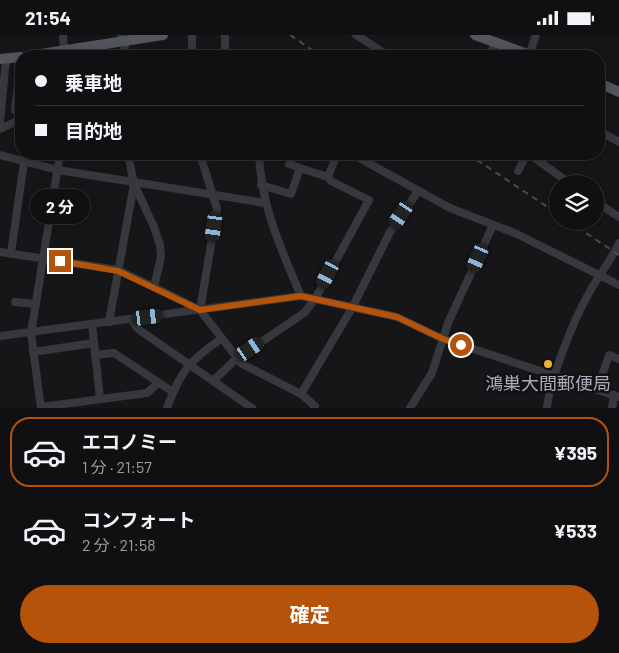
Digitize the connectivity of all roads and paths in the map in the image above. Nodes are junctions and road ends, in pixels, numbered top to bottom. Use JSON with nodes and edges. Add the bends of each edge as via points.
{"nodes":[{"id":1,"x":63,"y":35,"type":"edge"},
{"id":2,"x":162,"y":35,"type":"edge"},
{"id":3,"x":192,"y":35,"type":"edge"},
{"id":4,"x":225,"y":35,"type":"edge"},
{"id":5,"x":356,"y":35,"type":"edge"},
{"id":6,"x":475,"y":35,"type":"edge"},
{"id":7,"x":536,"y":35,"type":"edge"},
{"id":8,"x":495,"y":41,"type":"junction"},
{"id":9,"x":124,"y":45,"type":"edge"},
{"id":10,"x":58,"y":50,"type":"edge"},
{"id":11,"x":87,"y":50,"type":"edge"},
{"id":12,"x":192,"y":50,"type":"edge"},
{"id":13,"x":225,"y":50,"type":"edge"},
{"id":14,"x":380,"y":50,"type":"edge"},
{"id":15,"x":492,"y":50,"type":"edge"},
{"id":16,"x":518,"y":50,"type":"edge"},
{"id":17,"x":532,"y":50,"type":"edge"},
{"id":18,"x":3,"y":59,"type":"edge"},
{"id":19,"x":605,"y":86,"type":"edge"},
{"id":20,"x":619,"y":92,"type":"edge"},
{"id":21,"x":15,"y":122,"type":"edge"},
{"id":22,"x":0,"y":123,"type":"edge"},
{"id":23,"x":0,"y":129,"type":"edge"},
{"id":24,"x":605,"y":134,"type":"edge"},
{"id":25,"x":619,"y":141,"type":"edge"},
{"id":26,"x":0,"y":155,"type":"edge"},
{"id":27,"x":15,"y":159,"type":"edge"},
{"id":28,"x":17,"y":160,"type":"edge"},
{"id":29,"x":59,"y":160,"type":"edge"},
{"id":30,"x":129,"y":160,"type":"edge"},
{"id":31,"x":202,"y":160,"type":"edge"},
{"id":32,"x":259,"y":160,"type":"edge"},
{"id":33,"x":335,"y":160,"type":"edge"},
{"id":34,"x":364,"y":160,"type":"edge"},
{"id":35,"x":524,"y":160,"type":"edge"},
{"id":36,"x":537,"y":160,"type":"edge"},
{"id":37,"x":24,"y":162,"type":"junction"},
{"id":38,"x":289,"y":164,"type":"dead end"},
{"id":39,"x":300,"y":168,"type":"junction"},
{"id":40,"x":58,"y":170,"type":"junction"},
{"id":41,"x":518,"y":171,"type":"dead end"},
{"id":42,"x":558,"y":175,"type":"edge"},
{"id":43,"x":328,"y":177,"type":"junction"},
{"id":44,"x":134,"y":184,"type":"junction"},
{"id":45,"x":261,"y":185,"type":"junction"},
{"id":46,"x":418,"y":191,"type":"junction"},
{"id":47,"x":212,"y":195,"type":"junction"},
{"id":48,"x":265,"y":203,"type":"junction"},
{"id":49,"x":604,"y":207,"type":"edge"},
{"id":50,"x":619,"y":217,"type":"edge"},
{"id":51,"x":493,"y":225,"type":"junction"},
{"id":52,"x":618,"y":247,"type":"edge"},
{"id":53,"x":0,"y":251,"type":"edge"},
{"id":54,"x":11,"y":253,"type":"junction"},
{"id":55,"x":44,"y":259,"type":"junction"},
{"id":56,"x":118,"y":271,"type":"junction"},
{"id":57,"x":600,"y":275,"type":"junction"},
{"id":58,"x":619,"y":285,"type":"edge"},
{"id":59,"x":154,"y":287,"type":"junction"},
{"id":60,"x":301,"y":296,"type":"junction"},
{"id":61,"x":315,"y":299,"type":"junction"},
{"id":62,"x":15,"y":301,"type":"dead end"},
{"id":63,"x":36,"y":304,"type":"junction"},
{"id":64,"x":352,"y":308,"type":"junction"},
{"id":65,"x":200,"y":310,"type":"junction"},
{"id":66,"x":131,"y":319,"type":"junction"},
{"id":67,"x":109,"y":323,"type":"junction"},
{"id":68,"x":92,"y":325,"type":"junction"},
{"id":69,"x":31,"y":333,"type":"junction"},
{"id":70,"x":0,"y":336,"type":"edge"},
{"id":71,"x":221,"y":339,"type":"junction"},
{"id":72,"x":443,"y":339,"type":"junction"},
{"id":73,"x":94,"y":343,"type":"junction"},
{"id":74,"x":33,"y":352,"type":"junction"},
{"id":75,"x":95,"y":355,"type":"junction"},
{"id":76,"x":236,"y":359,"type":"junction"},
{"id":77,"x":619,"y":359,"type":"edge"},
{"id":78,"x":189,"y":364,"type":"junction"},
{"id":79,"x":555,"y":374,"type":"junction"},
{"id":80,"x":213,"y":381,"type":"junction"},
{"id":81,"x":158,"y":383,"type":"junction"},
{"id":82,"x":597,"y":390,"type":"junction"},
{"id":83,"x":173,"y":392,"type":"junction"},
{"id":84,"x":300,"y":394,"type":"junction"},
{"id":85,"x":616,"y":396,"type":"edge"},
{"id":86,"x":100,"y":398,"type":"junction"},
{"id":87,"x":41,"y":407,"type":"edge"},
{"id":88,"x":167,"y":408,"type":"edge"},
{"id":89,"x":252,"y":408,"type":"edge"},
{"id":90,"x":314,"y":408,"type":"edge"},
{"id":91,"x":410,"y":408,"type":"edge"},
{"id":92,"x":548,"y":408,"type":"edge"},
{"id":93,"x":612,"y":408,"type":"edge"}],
"edges":[{"from":1,"to":10,"type":"street"},
{"from":2,"to":9,"type":"main road"},
{"from":3,"to":12,"type":"street"},
{"from":4,"to":13,"type":"street"},
{"from":5,"to":14,"type":"street"},
{"from":6,"to":8,"type":"main road"},
{"from":7,"to":17,"type":"street"},
{"from":8,"to":15,"type":"street"},
{"from":8,"to":16,"type":"main road"},
{"from":9,"to":11,"type":"main road"},
{"from":18,"to":22,"type":"street"},
{"from":19,"to":20,"type":"main road"},
{"from":21,"to":23,"type":"street"},
{"from":24,"to":25,"type":"street"},
{"from":26,"to":27,"type":"street"},
{"from":28,"to":37,"type":"street"},
{"from":29,"to":40,"type":"street"},
{"from":30,"to":44,"type":"street"},
{"from":31,"to":47,"type":"street"},
{"from":32,"to":45,"type":"street"},
{"from":33,"to":43,"type":"street"},
{"from":34,"to":46,"type":"street"},
{"from":35,"to":41,"type":"street"},
{"from":36,"to":42,"type":"street"},
{"from":37,"to":40,"type":"street"},
{"from":37,"to":54,"type":"street"},
{"from":38,"to":39,"type":"street"},
{"from":39,"to":43,"type":"street"},
{"from":39,"to":45,"type":"street","via":[[291,194]]},
{"from":40,"to":44,"type":"street"},
{"from":40,"to":55,"type":"street"},
{"from":43,"to":61,"type":"street","via":[[369,200]]},
{"from":44,"to":47,"type":"street"},
{"from":44,"to":56,"type":"street"},
{"from":44,"to":59,"type":"street","via":[[160,245],[161,257]]},
{"from":45,"to":48,"type":"street"},
{"from":46,"to":51,"type":"street"},
{"from":46,"to":64,"type":"street","via":[[390,231]]},
{"from":47,"to":48,"type":"street"},
{"from":47,"to":65,"type":"street","via":[[217,209]]},
{"from":48,"to":60,"type":"street"},
{"from":49,"to":50,"type":"street"},
{"from":51,"to":57,"type":"street"},
{"from":51,"to":72,"type":"street"},
{"from":52,"to":57,"type":"street"},
{"from":53,"to":54,"type":"street"},
{"from":54,"to":55,"type":"street"},
{"from":55,"to":56,"type":"street"},
{"from":55,"to":63,"type":"street"},
{"from":56,"to":59,"type":"street"},
{"from":56,"to":67,"type":"street"},
{"from":57,"to":58,"type":"street"},
{"from":57,"to":79,"type":"street","via":[[588,294]]},
{"from":59,"to":65,"type":"street"},
{"from":60,"to":61,"type":"street"},
{"from":60,"to":65,"type":"street"},
{"from":61,"to":64,"type":"street"},
{"from":61,"to":76,"type":"street","via":[[304,313]]},
{"from":62,"to":63,"type":"street"},
{"from":63,"to":69,"type":"street"},
{"from":64,"to":72,"type":"street","via":[[397,317]]},
{"from":64,"to":84,"type":"street"},
{"from":65,"to":66,"type":"street"},
{"from":65,"to":71,"type":"street"},
{"from":66,"to":67,"type":"street"},
{"from":66,"to":78,"type":"street","via":[[138,329]]},
{"from":67,"to":68,"type":"street"},
{"from":68,"to":69,"type":"street"},
{"from":68,"to":73,"type":"street"},
{"from":69,"to":70,"type":"street"},
{"from":69,"to":74,"type":"street"},
{"from":71,"to":76,"type":"street"},
{"from":71,"to":78,"type":"street"},
{"from":72,"to":79,"type":"street"},
{"from":72,"to":91,"type":"street","via":[[432,373]]},
{"from":73,"to":74,"type":"street"},
{"from":73,"to":75,"type":"street"},
{"from":74,"to":87,"type":"street"},
{"from":75,"to":81,"type":"street","via":[[114,353]]},
{"from":75,"to":86,"type":"street"},
{"from":76,"to":80,"type":"street"},
{"from":76,"to":84,"type":"street"},
{"from":77,"to":82,"type":"street","via":[[609,355]]},
{"from":78,"to":80,"type":"street"},
{"from":78,"to":83,"type":"street"},
{"from":79,"to":82,"type":"street"},
{"from":79,"to":92,"type":"street","via":[[549,390]]},
{"from":80,"to":89,"type":"street"},
{"from":81,"to":83,"type":"street"},
{"from":81,"to":86,"type":"street","via":[[147,393]]},
{"from":82,"to":85,"type":"street"},
{"from":83,"to":88,"type":"street"},
{"from":84,"to":90,"type":"street"},
{"from":85,"to":93,"type":"street"},
{"from":86,"to":87,"type":"street"}]}
